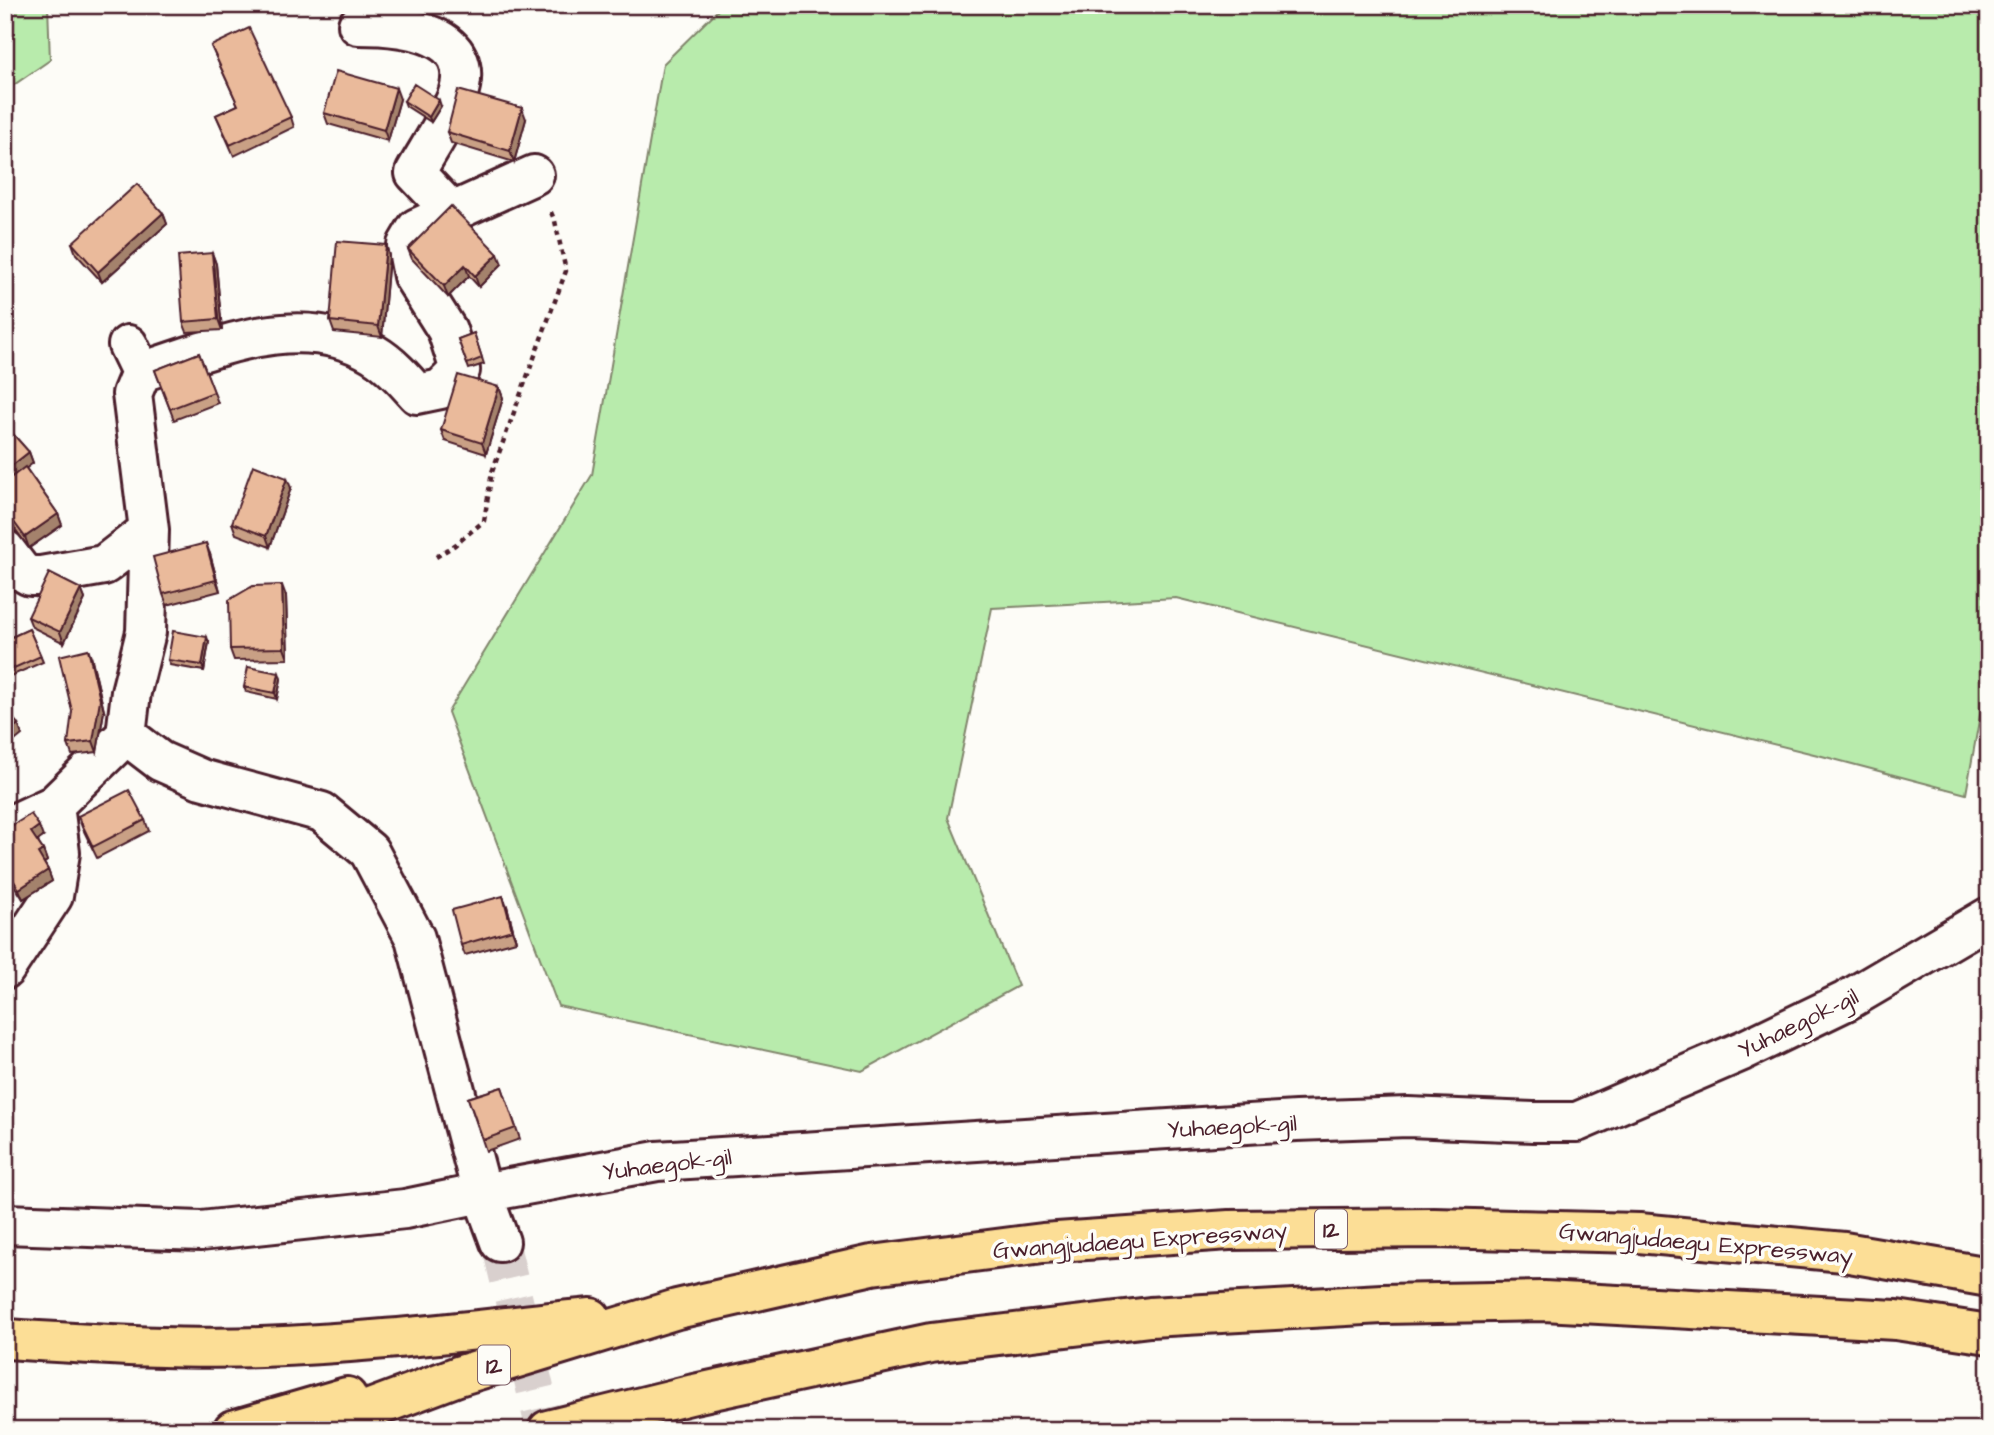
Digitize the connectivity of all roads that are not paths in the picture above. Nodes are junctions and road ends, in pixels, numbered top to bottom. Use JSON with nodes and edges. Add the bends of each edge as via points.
{"nodes":[{"id":1,"x":358,"y":25,"type":"dead end"},
{"id":2,"x":534,"y":175,"type":"road end"},
{"id":3,"x":451,"y":211,"type":"junction"},
{"id":4,"x":149,"y":530,"type":"junction"},
{"id":5,"x":5,"y":550,"type":"edge"},
{"id":6,"x":126,"y":735,"type":"junction"},
{"id":7,"x":54,"y":805,"type":"junction"},
{"id":8,"x":5,"y":828,"type":"edge"},
{"id":9,"x":1989,"y":917,"type":"edge"},
{"id":10,"x":5,"y":969,"type":"edge"},
{"id":11,"x":482,"y":1193,"type":"junction"},
{"id":12,"x":5,"y":1224,"type":"edge"},
{"id":13,"x":500,"y":1242,"type":"tunnel mouth"},
{"id":14,"x":1989,"y":1277,"type":"edge"},
{"id":15,"x":677,"y":1309,"type":"junction"},
{"id":16,"x":1989,"y":1334,"type":"edge"},
{"id":17,"x":5,"y":1339,"type":"edge"},
{"id":18,"x":694,"y":1394,"type":"junction"},
{"id":19,"x":233,"y":1430,"type":"edge"},
{"id":20,"x":314,"y":1430,"type":"edge"},
{"id":21,"x":548,"y":1430,"type":"edge"},
{"id":22,"x":580,"y":1430,"type":"edge"},
{"id":23,"x":602,"y":1430,"type":"edge"}],
"edges":[{"from":1,"to":3,"type":"street","via":[[394,25],[431,35],[455,51],[462,68],[457,97],[415,173]]},
{"from":2,"to":3,"type":"street"},
{"from":3,"to":4,"type":"street","via":[[417,228],[407,245],[413,276],[447,330],[460,370],[441,389],[417,394],[374,353],[299,331],[134,358],[132,394]]},
{"from":4,"to":5,"type":"street","via":[[104,565],[41,576],[20,570]]},
{"from":4,"to":6,"type":"street","via":[[146,632]]},
{"from":6,"to":7,"type":"street"},
{"from":6,"to":11,"type":"street","via":[[160,761],[201,779],[322,813],[369,850],[415,938]]},
{"from":7,"to":8,"type":"street"},
{"from":7,"to":10,"type":"street","via":[[60,853],[53,896]]},
{"from":9,"to":11,"type":"street","name":"Yuhaegok-gil","via":[[1846,1001],[1577,1122],[1394,1117],[657,1161]]},
{"from":11,"to":12,"type":"street","name":"Yuhaegok-gil","via":[[404,1209],[201,1231]]},
{"from":11,"to":13,"type":"street"},
{"from":14,"to":15,"type":"highway","name":"Gwangjudaegu Expressway","number":"12","via":[[1844,1252],[1639,1233],[1229,1230],[1043,1243],[872,1265]]},
{"from":15,"to":17,"type":"highway","via":[[260,1347]]},
{"from":15,"to":19,"type":"highway"},
{"from":15,"to":20,"type":"highway","name":"Gwangjudaegu Expressway","number":"12","via":[[458,1376]]},
{"from":16,"to":18,"type":"highway","via":[[1896,1320],[1544,1301],[1382,1304],[1150,1317],[931,1343]]},
{"from":18,"to":21,"type":"highway"},
{"from":18,"to":22,"type":"highway"},
{"from":18,"to":23,"type":"highway"}]}
